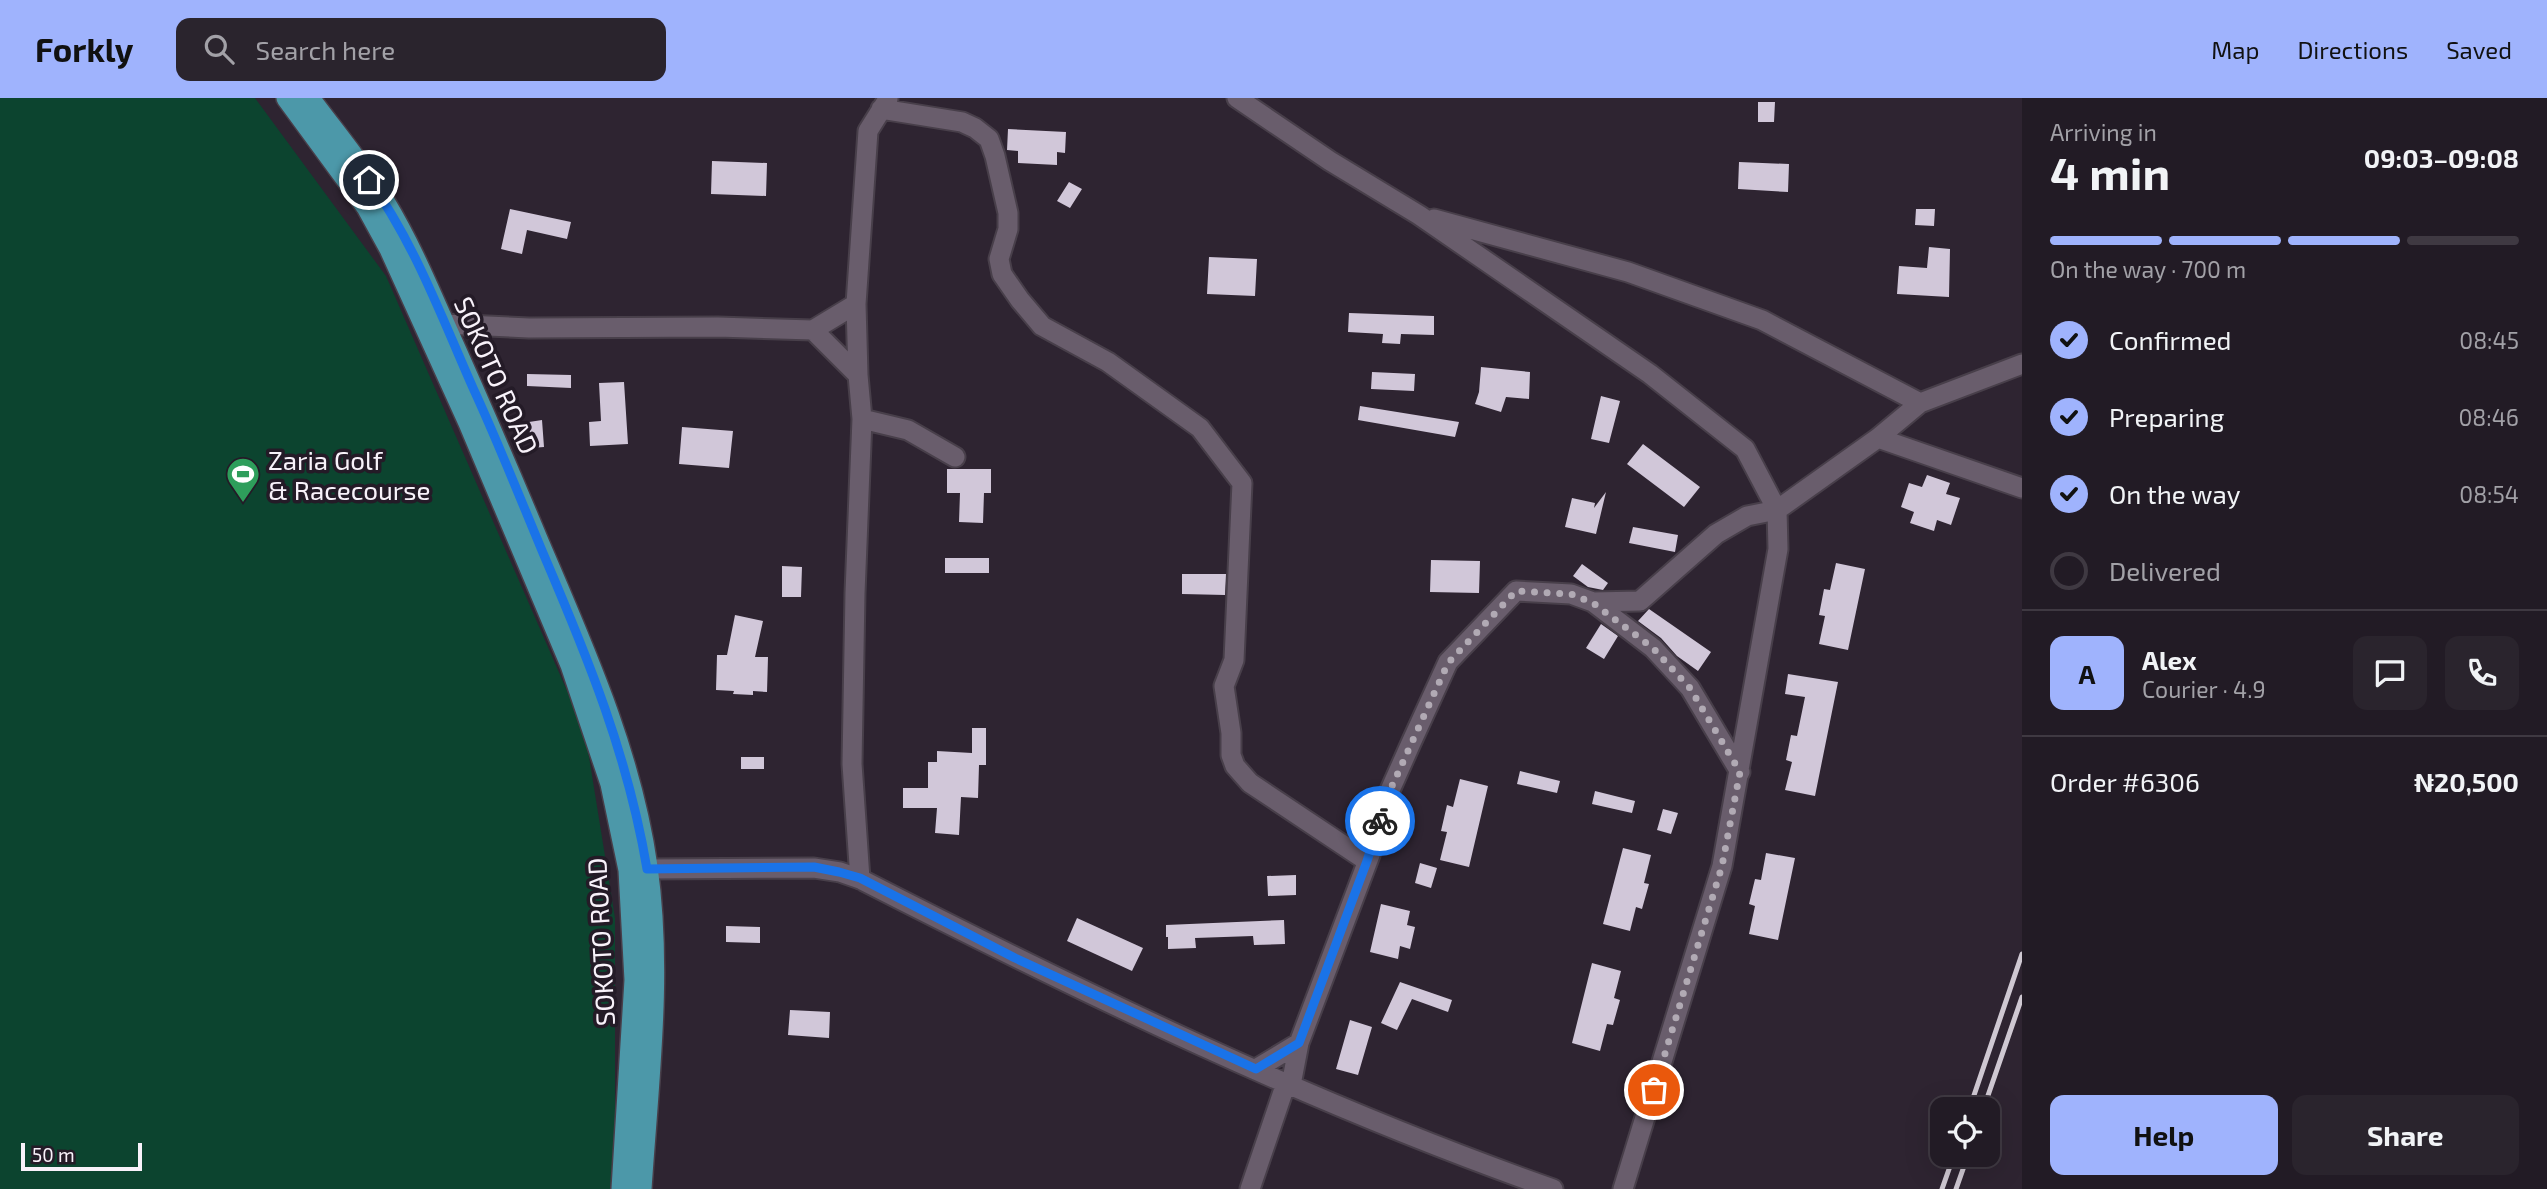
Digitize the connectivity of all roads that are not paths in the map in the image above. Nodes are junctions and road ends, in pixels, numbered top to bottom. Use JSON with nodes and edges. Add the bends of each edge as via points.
{"nodes":[{"id":1,"x":287,"y":98,"type":"edge"},
{"id":2,"x":309,"y":98,"type":"edge"},
{"id":3,"x":1237,"y":98,"type":"edge"},
{"id":4,"x":885,"y":103,"type":"edge"},
{"id":5,"x":1419,"y":215,"type":"junction"},
{"id":6,"x":856,"y":304,"type":"junction"},
{"id":7,"x":444,"y":324,"type":"junction"},
{"id":8,"x":813,"y":330,"type":"junction"},
{"id":9,"x":2022,"y":364,"type":"edge"},
{"id":10,"x":858,"y":375,"type":"junction"},
{"id":11,"x":1920,"y":403,"type":"junction"},
{"id":12,"x":862,"y":419,"type":"junction"},
{"id":13,"x":1878,"y":438,"type":"junction"},
{"id":14,"x":955,"y":457,"type":"dead end"},
{"id":15,"x":2022,"y":488,"type":"edge"},
{"id":16,"x":1777,"y":510,"type":"junction"},
{"id":17,"x":1593,"y":603,"type":"junction"},
{"id":18,"x":1740,"y":772,"type":"junction"},
{"id":19,"x":1367,"y":861,"type":"junction"},
{"id":20,"x":647,"y":869,"type":"junction"},
{"id":21,"x":860,"y":878,"type":"junction"},
{"id":22,"x":1299,"y":1043,"type":"junction"},
{"id":23,"x":1256,"y":1069,"type":"junction"},
{"id":24,"x":1288,"y":1084,"type":"junction"},
{"id":25,"x":622,"y":1189,"type":"edge"},
{"id":26,"x":640,"y":1189,"type":"edge"},
{"id":27,"x":1250,"y":1189,"type":"edge"},
{"id":28,"x":1553,"y":1189,"type":"edge"},
{"id":29,"x":1623,"y":1189,"type":"edge"}],
"edges":[{"from":1,"to":25,"type":"main road","name":"SOKOTO ROAD","via":[[367,207],[390,249],[571,665],[611,784],[629,870],[635,980]]},
{"from":2,"to":7,"type":"main road","name":"SOKOTO ROAD","via":[[384,201]]},
{"from":3,"to":5,"type":"street"},
{"from":4,"to":6,"type":"street","via":[[868,131]]},
{"from":4,"to":19,"type":"street","via":[[962,122],[989,139],[1008,213],[999,259],[1002,274],[1020,300],[1042,326],[1108,362],[1200,428],[1242,483],[1234,660],[1224,686],[1231,755],[1250,783]]},
{"from":5,"to":11,"type":"street","via":[[1628,272],[1762,320]]},
{"from":5,"to":16,"type":"street","via":[[1650,374],[1745,449]]},
{"from":6,"to":8,"type":"street"},
{"from":6,"to":10,"type":"street"},
{"from":7,"to":8,"type":"street"},
{"from":7,"to":20,"type":"main road","name":"SOKOTO ROAD","via":[[589,661],[629,781]]},
{"from":8,"to":10,"type":"street"},
{"from":9,"to":11,"type":"street"},
{"from":10,"to":12,"type":"street"},
{"from":11,"to":13,"type":"street"},
{"from":12,"to":14,"type":"street","via":[[908,430]]},
{"from":12,"to":21,"type":"street","via":[[852,764]]},
{"from":13,"to":15,"type":"street"},
{"from":13,"to":16,"type":"street"},
{"from":16,"to":17,"type":"street","via":[[1746,516],[1716,534],[1640,601]]},
{"from":16,"to":18,"type":"street","via":[[1778,549]]},
{"from":17,"to":18,"type":"street","via":[[1653,648],[1690,688]]},
{"from":17,"to":19,"type":"street","via":[[1571,594],[1516,591],[1448,663],[1387,797]]},
{"from":18,"to":29,"type":"street","via":[[1722,866]]},
{"from":19,"to":22,"type":"street"},
{"from":20,"to":21,"type":"street","via":[[814,867]]},
{"from":20,"to":26,"type":"main road","name":"SOKOTO ROAD","via":[[654,980]]},
{"from":21,"to":23,"type":"street","via":[[1015,958]]},
{"from":22,"to":23,"type":"street"},
{"from":22,"to":24,"type":"street"},
{"from":23,"to":24,"type":"street"},
{"from":24,"to":27,"type":"street"},
{"from":24,"to":28,"type":"street","via":[[1450,1153]]}]}
